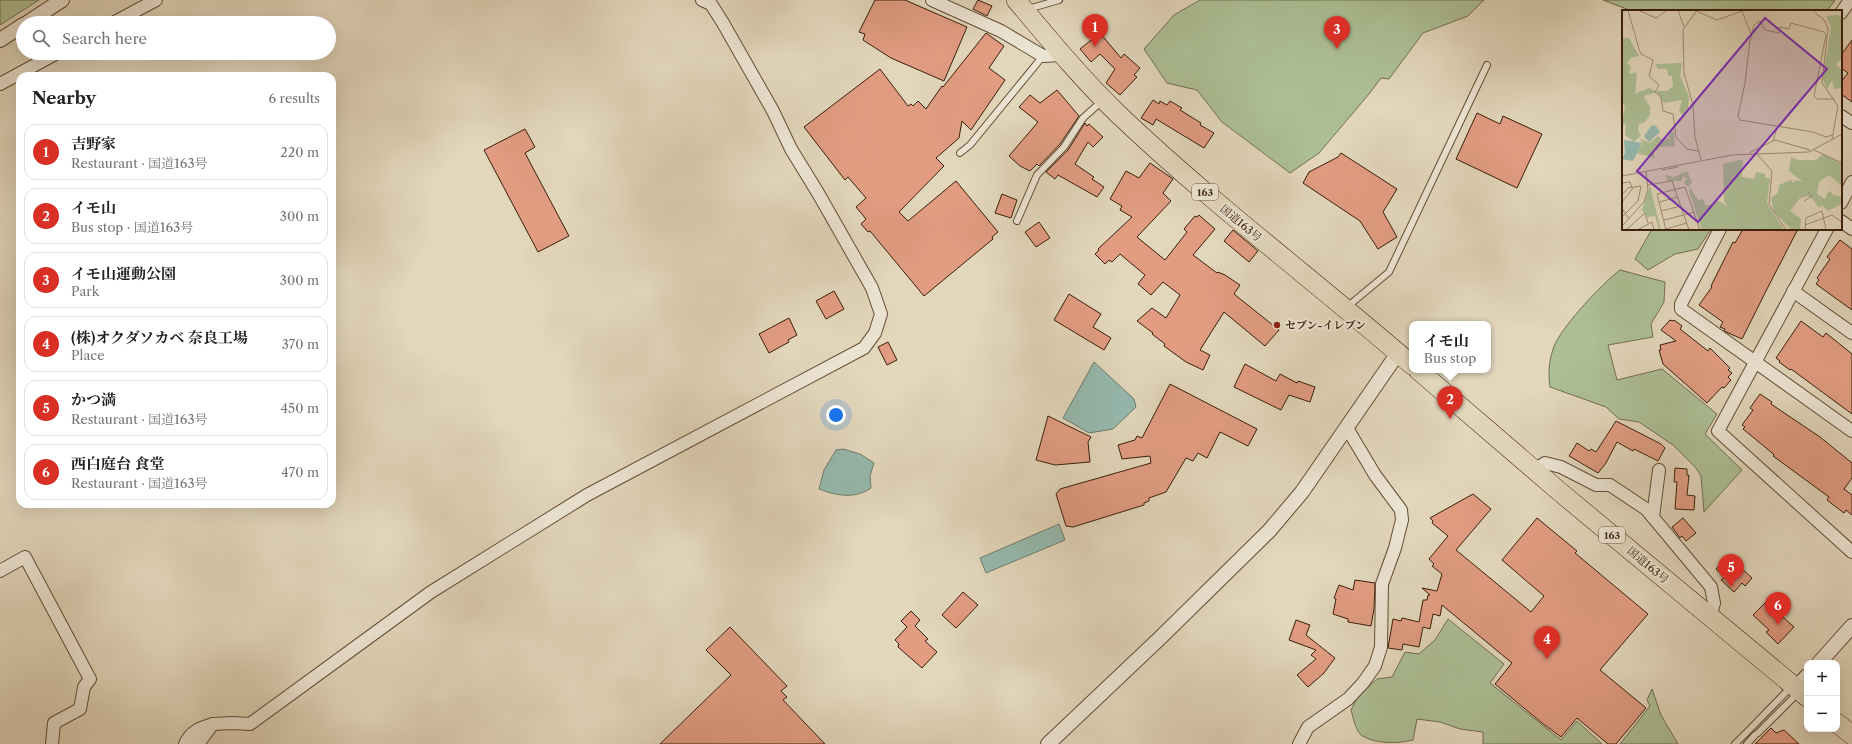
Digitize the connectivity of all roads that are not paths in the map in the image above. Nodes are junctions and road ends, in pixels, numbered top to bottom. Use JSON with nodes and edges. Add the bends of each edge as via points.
{"nodes":[{"id":1,"x":62,"y":0,"type":"edge"},
{"id":2,"x":156,"y":0,"type":"edge"},
{"id":3,"x":932,"y":0,"type":"edge"},
{"id":4,"x":1059,"y":0,"type":"edge"},
{"id":5,"x":1850,"y":0,"type":"edge"},
{"id":6,"x":712,"y":1,"type":"edge"},
{"id":7,"x":1018,"y":3,"type":"edge"},
{"id":8,"x":1842,"y":12,"type":"edge"},
{"id":9,"x":38,"y":16,"type":"edge"},
{"id":10,"x":126,"y":16,"type":"edge"},
{"id":11,"x":16,"y":30,"type":"edge"},
{"id":12,"x":0,"y":40,"type":"edge"},
{"id":13,"x":1062,"y":54,"type":"junction"},
{"id":14,"x":1044,"y":56,"type":"junction"},
{"id":15,"x":44,"y":60,"type":"edge"},
{"id":16,"x":1487,"y":65,"type":"dead end"},
{"id":17,"x":22,"y":72,"type":"edge"},
{"id":18,"x":16,"y":75,"type":"edge"},
{"id":19,"x":0,"y":84,"type":"edge"},
{"id":20,"x":1104,"y":99,"type":"junction"},
{"id":21,"x":1842,"y":117,"type":"edge"},
{"id":22,"x":1852,"y":123,"type":"edge"},
{"id":23,"x":960,"y":153,"type":"dead end"},
{"id":24,"x":1852,"y":182,"type":"edge"},
{"id":25,"x":1842,"y":201,"type":"edge"},
{"id":26,"x":1017,"y":221,"type":"dead end"},
{"id":27,"x":1842,"y":221,"type":"edge"},
{"id":28,"x":1852,"y":229,"type":"edge"},
{"id":29,"x":1719,"y":230,"type":"edge"},
{"id":30,"x":1826,"y":230,"type":"edge"},
{"id":31,"x":1793,"y":292,"type":"junction"},
{"id":32,"x":1345,"y":309,"type":"junction"},
{"id":33,"x":1852,"y":333,"type":"edge"},
{"id":34,"x":1405,"y":359,"type":"edge"},
{"id":35,"x":1754,"y":362,"type":"junction"},
{"id":36,"x":1421,"y":373,"type":"edge"},
{"id":37,"x":1347,"y":428,"type":"junction"},
{"id":38,"x":1852,"y":431,"type":"edge"},
{"id":39,"x":1534,"y":470,"type":"junction"},
{"id":40,"x":1659,"y":470,"type":"dead end"},
{"id":41,"x":1653,"y":517,"type":"junction"},
{"id":42,"x":1852,"y":552,"type":"edge"},
{"id":43,"x":0,"y":571,"type":"edge"},
{"id":44,"x":1710,"y":617,"type":"junction"},
{"id":45,"x":1852,"y":626,"type":"edge"},
{"id":46,"x":1821,"y":660,"type":"edge"},
{"id":47,"x":1801,"y":687,"type":"edge"},
{"id":48,"x":212,"y":724,"type":"junction"},
{"id":49,"x":1840,"y":725,"type":"edge"},
{"id":50,"x":1852,"y":735,"type":"edge"},
{"id":51,"x":52,"y":744,"type":"edge"},
{"id":52,"x":185,"y":744,"type":"edge"},
{"id":53,"x":198,"y":744,"type":"edge"},
{"id":54,"x":1048,"y":744,"type":"edge"},
{"id":55,"x":1299,"y":744,"type":"edge"},
{"id":56,"x":1735,"y":744,"type":"edge"},
{"id":57,"x":1747,"y":744,"type":"edge"}],
"edges":[{"from":1,"to":9,"type":"street"},
{"from":2,"to":10,"type":"street"},
{"from":3,"to":14,"type":"street","via":[[1001,31]]},
{"from":4,"to":7,"type":"lane"},
{"from":5,"to":8,"type":"street"},
{"from":6,"to":48,"type":"street","via":[[792,149],[872,288],[881,314],[875,333],[864,348],[587,494],[431,592],[250,724]]},
{"from":7,"to":13,"type":"highway","name":"国道163号","number":"163"},
{"from":11,"to":12,"type":"street"},
{"from":13,"to":14,"type":"street"},
{"from":13,"to":20,"type":"highway","name":"国道163号","number":"163"},
{"from":14,"to":23,"type":"lane","via":[[970,145]]},
{"from":15,"to":17,"type":"street"},
{"from":16,"to":32,"type":"lane","via":[[1389,272]]},
{"from":18,"to":19,"type":"street"},
{"from":20,"to":26,"type":"lane","via":[[1082,118],[1064,147],[1038,175]]},
{"from":20,"to":32,"type":"highway","name":"国道163号","number":"163","via":[[1170,162]]},
{"from":21,"to":22,"type":"street"},
{"from":24,"to":25,"type":"street"},
{"from":27,"to":28,"type":"street"},
{"from":29,"to":35,"type":"street","via":[[1681,304],[1681,309]]},
{"from":30,"to":31,"type":"street"},
{"from":31,"to":33,"type":"street"},
{"from":31,"to":35,"type":"street"},
{"from":32,"to":34,"type":"highway","name":"国道163号","number":"163"},
{"from":34,"to":37,"type":"street"},
{"from":35,"to":38,"type":"street"},
{"from":35,"to":42,"type":"street","via":[[1718,431]]},
{"from":36,"to":39,"type":"highway","name":"国道163号","number":"163"},
{"from":37,"to":54,"type":"street","via":[[1302,492],[1269,531]]},
{"from":37,"to":55,"type":"street","via":[[1375,475],[1401,510],[1402,520],[1382,584],[1381,647],[1376,666],[1348,699],[1308,727]]},
{"from":39,"to":41,"type":"street","via":[[1545,463],[1561,467],[1596,485],[1610,485],[1646,509]]},
{"from":39,"to":44,"type":"highway","name":"国道163号","number":"163"},
{"from":40,"to":41,"type":"street"},
{"from":41,"to":44,"type":"street","via":[[1711,587],[1714,603]]},
{"from":43,"to":51,"type":"street","via":[[25,557],[90,679],[84,687],[80,709],[54,723]]},
{"from":44,"to":47,"type":"highway","name":"国道163号","number":"163"},
{"from":45,"to":46,"type":"street"},
{"from":47,"to":56,"type":"lane"},
{"from":47,"to":57,"type":"lane"},
{"from":48,"to":52,"type":"street","via":[[197,729]]},
{"from":48,"to":53,"type":"street"},
{"from":49,"to":50,"type":"highway"}]}
